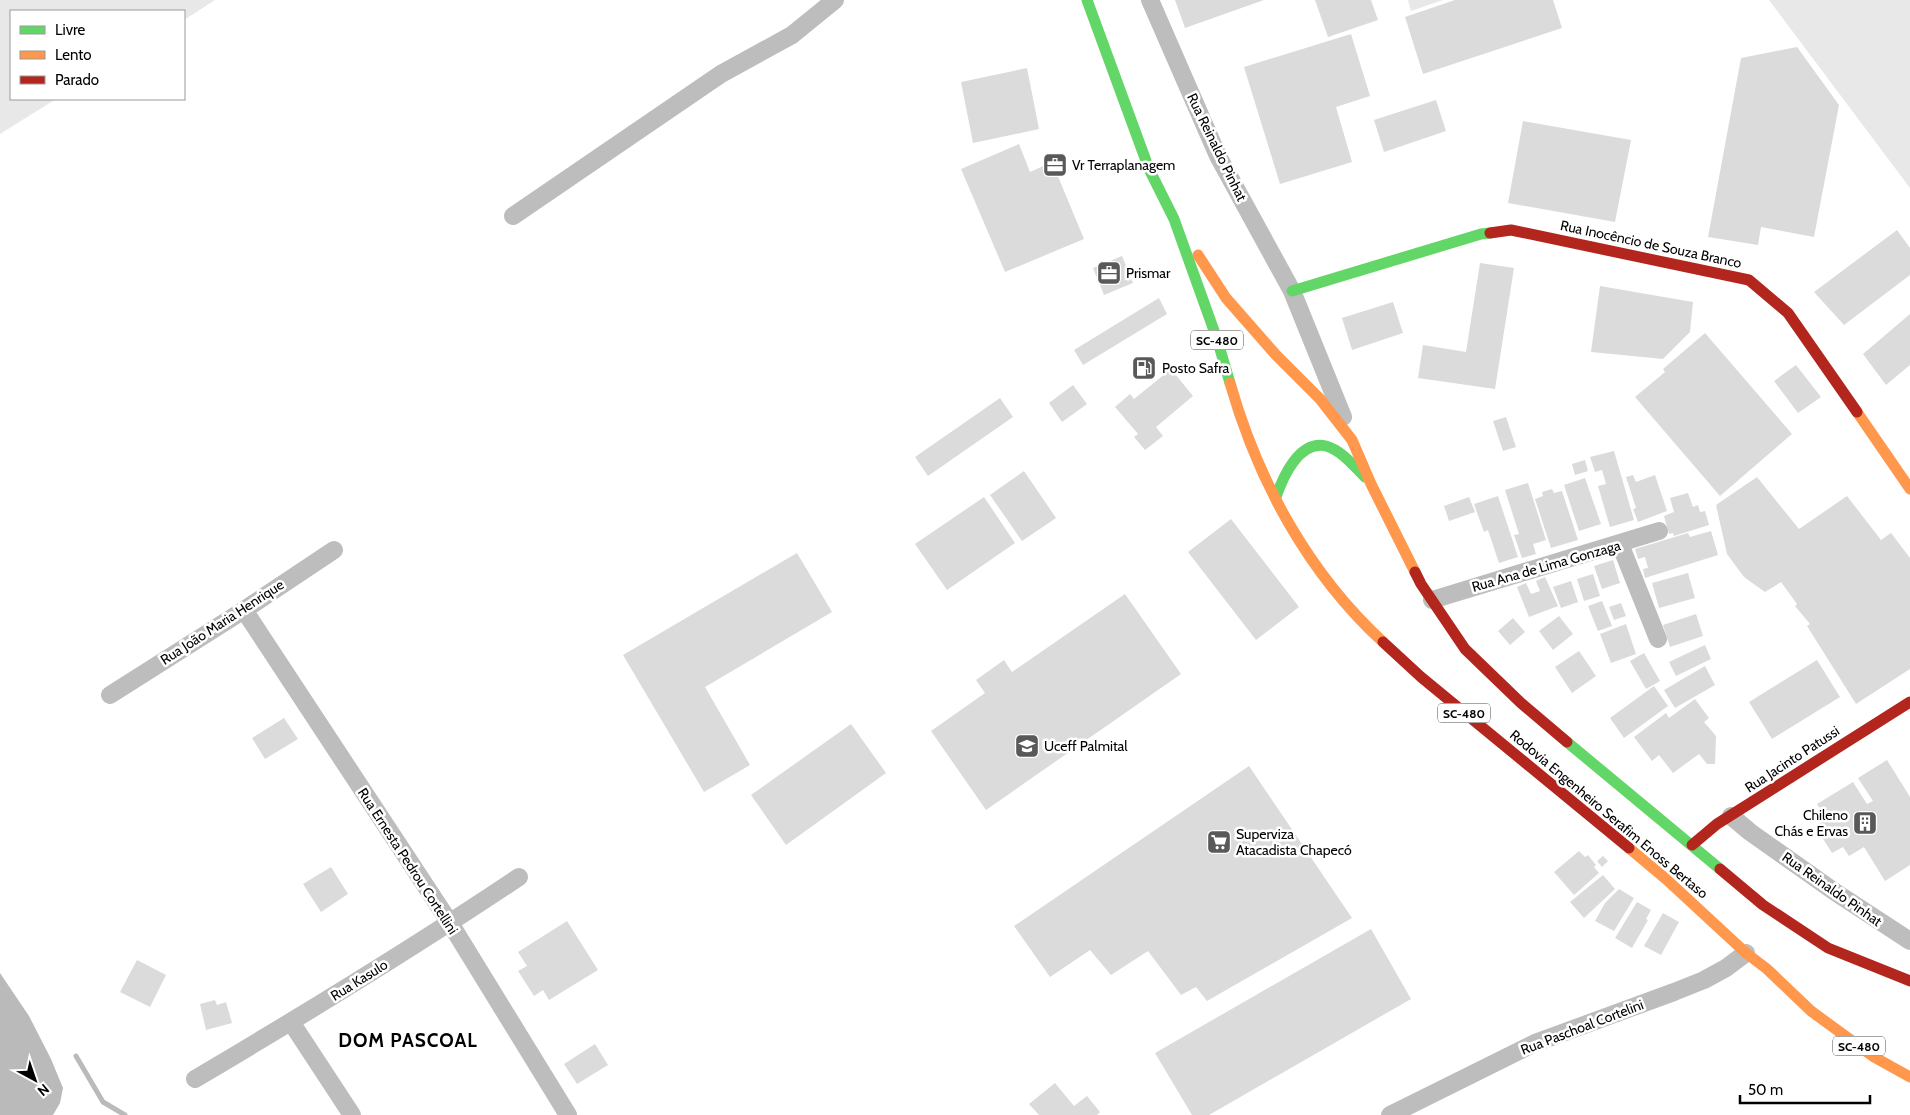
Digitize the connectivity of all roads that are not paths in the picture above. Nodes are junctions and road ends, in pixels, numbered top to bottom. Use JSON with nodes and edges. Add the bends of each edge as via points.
{"nodes":[{"id":1,"x":836,"y":0,"type":"edge"},
{"id":2,"x":1087,"y":0,"type":"edge"},
{"id":3,"x":1150,"y":0,"type":"edge"},
{"id":4,"x":513,"y":216,"type":"dead end"},
{"id":5,"x":1174,"y":219,"type":"junction"},
{"id":6,"x":1292,"y":290,"type":"junction"},
{"id":7,"x":1352,"y":440,"type":"junction"},
{"id":8,"x":1371,"y":484,"type":"junction"},
{"id":9,"x":1910,"y":489,"type":"edge"},
{"id":10,"x":1276,"y":497,"type":"junction"},
{"id":11,"x":1659,"y":531,"type":"dead end"},
{"id":12,"x":1620,"y":544,"type":"junction"},
{"id":13,"x":334,"y":550,"type":"dead end"},
{"id":14,"x":1432,"y":600,"type":"junction"},
{"id":15,"x":244,"y":610,"type":"junction"},
{"id":16,"x":1658,"y":639,"type":"dead end"},
{"id":17,"x":110,"y":695,"type":"dead end"},
{"id":18,"x":1910,"y":702,"type":"edge"},
{"id":19,"x":1731,"y":816,"type":"junction"},
{"id":20,"x":1692,"y":845,"type":"junction"},
{"id":21,"x":519,"y":877,"type":"dead end"},
{"id":22,"x":450,"y":923,"type":"junction"},
{"id":23,"x":1910,"y":941,"type":"edge"},
{"id":24,"x":1746,"y":953,"type":"junction"},
{"id":25,"x":1910,"y":981,"type":"edge"},
{"id":26,"x":291,"y":1022,"type":"junction"},
{"id":27,"x":1910,"y":1077,"type":"edge"},
{"id":28,"x":195,"y":1079,"type":"dead end"},
{"id":29,"x":352,"y":1115,"type":"edge"},
{"id":30,"x":568,"y":1115,"type":"edge"},
{"id":31,"x":1390,"y":1115,"type":"edge"}],
"edges":[{"from":1,"to":4,"type":"street","via":[[792,35],[721,74]]},
{"from":2,"to":5,"type":"main road","name":"Rodovia Engenheiro Serafim Enoss Bertaso","number":"SC-480","via":[[1149,169]]},
{"from":3,"to":6,"type":"street","name":"Rua Reinaldo Pinhat","via":[[1218,156]]},
{"from":5,"to":7,"type":"main road","name":"Rodovia Engenheiro Serafim Enoss Bertaso","via":[[1226,298],[1276,355],[1320,398]]},
{"from":5,"to":10,"type":"main road","name":"Rodovia Engenheiro Serafim Enoss Bertaso","number":"SC-480","via":[[1217,339],[1240,419],[1257,462]]},
{"from":6,"to":7,"type":"street","name":"Rua Reinaldo Pinhat"},
{"from":6,"to":9,"type":"main road","name":"Rua Inocêncio de Souza Branco","via":[[1482,234],[1511,230],[1749,280],[1788,313]]},
{"from":7,"to":8,"type":"main road","name":"Rodovia Engenheiro Serafim Enoss Bertaso"},
{"from":8,"to":10,"type":"main road","via":[[1348,460],[1325,445],[1310,447],[1294,460],[1282,478]]},
{"from":8,"to":14,"type":"main road","name":"Rodovia Engenheiro Serafim Enoss Bertaso"},
{"from":10,"to":24,"type":"main road","name":"Rodovia Engenheiro Serafim Enoss Bertaso","number":"SC-480","via":[[1294,533],[1325,579],[1370,630],[1428,683],[1666,879]]},
{"from":11,"to":12,"type":"street","name":"Rua Ana de Lima Gonzaga"},
{"from":12,"to":14,"type":"street","name":"Rua Ana de Lima Gonzaga"},
{"from":12,"to":16,"type":"street"},
{"from":13,"to":15,"type":"street","name":"Rua João Maria Henrique"},
{"from":14,"to":20,"type":"main road","name":"Rodovia Engenheiro Serafim Enoss Bertaso","via":[[1465,649],[1522,703]]},
{"from":15,"to":17,"type":"street","name":"Rua João Maria Henrique"},
{"from":15,"to":22,"type":"street","name":"Rua Ernesta Pedrou Cortellini"},
{"from":18,"to":19,"type":"main road","name":"Rua Jacinto Patussi"},
{"from":19,"to":20,"type":"main road","name":"Rua Jacinto Patussi"},
{"from":19,"to":23,"type":"street","name":"Rua Reinaldo Pinhat"},
{"from":20,"to":25,"type":"main road","name":"Rodovia Engenheiro Serafim Enoss Bertaso","via":[[1763,905],[1828,948]]},
{"from":21,"to":22,"type":"street","name":"Rua Kasulo"},
{"from":22,"to":26,"type":"street","name":"Rua Kasulo"},
{"from":22,"to":30,"type":"street","name":"Rua Ernesta Pedrou Cortellini"},
{"from":24,"to":27,"type":"main road","name":"Rodovia Engenheiro Serafim Enoss Bertaso","number":"SC-480","via":[[1768,969],[1811,1011],[1874,1057]]},
{"from":24,"to":31,"type":"street","name":"Rua Paschoal Cortelini","via":[[1704,980],[1535,1043]]},
{"from":26,"to":28,"type":"street","name":"Rua Kasulo"},
{"from":26,"to":29,"type":"street"}]}
